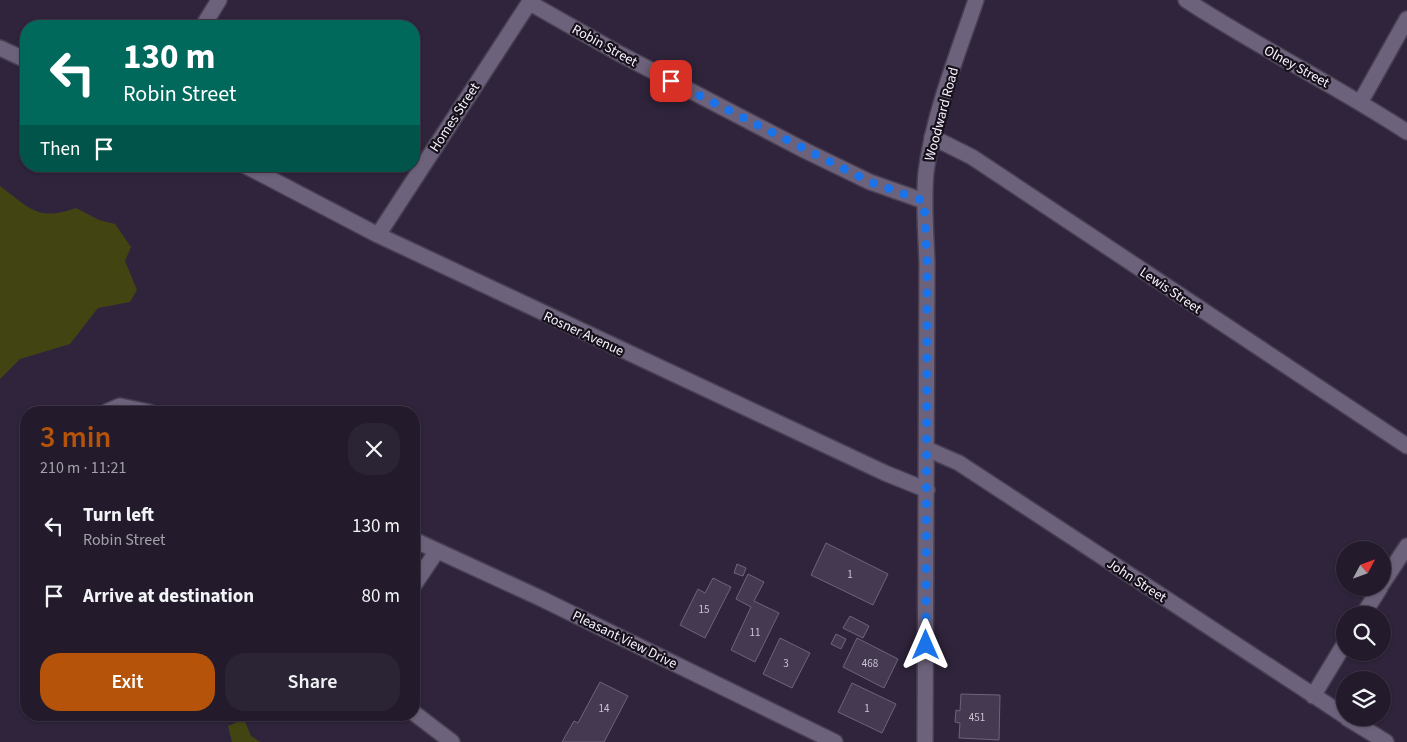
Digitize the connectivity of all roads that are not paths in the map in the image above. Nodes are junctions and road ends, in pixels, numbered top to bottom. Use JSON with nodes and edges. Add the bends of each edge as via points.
{"nodes":[{"id":1,"x":219,"y":0,"type":"edge"},
{"id":2,"x":976,"y":0,"type":"edge"},
{"id":3,"x":1186,"y":0,"type":"edge"},
{"id":4,"x":530,"y":1,"type":"edge"},
{"id":5,"x":1407,"y":19,"type":"edge"},
{"id":6,"x":207,"y":20,"type":"edge"},
{"id":7,"x":0,"y":48,"type":"edge"},
{"id":8,"x":20,"y":57,"type":"edge"},
{"id":9,"x":1360,"y":102,"type":"junction"},
{"id":10,"x":1407,"y":132,"type":"edge"},
{"id":11,"x":932,"y":137,"type":"junction"},
{"id":12,"x":420,"y":170,"type":"edge"},
{"id":13,"x":257,"y":172,"type":"edge"},
{"id":14,"x":419,"y":172,"type":"edge"},
{"id":15,"x":924,"y":201,"type":"junction"},
{"id":16,"x":378,"y":235,"type":"junction"},
{"id":17,"x":1407,"y":446,"type":"edge"},
{"id":18,"x":927,"y":449,"type":"junction"},
{"id":19,"x":927,"y":490,"type":"junction"},
{"id":20,"x":420,"y":543,"type":"edge"},
{"id":21,"x":1407,"y":546,"type":"edge"},
{"id":22,"x":437,"y":551,"type":"junction"},
{"id":23,"x":1391,"y":570,"type":"edge"},
{"id":24,"x":420,"y":576,"type":"edge"},
{"id":25,"x":1336,"y":658,"type":"edge"},
{"id":26,"x":1313,"y":696,"type":"junction"},
{"id":27,"x":1336,"y":711,"type":"edge"},
{"id":28,"x":420,"y":718,"type":"edge"},
{"id":29,"x":1360,"y":726,"type":"edge"},
{"id":30,"x":452,"y":742,"type":"edge"},
{"id":31,"x":835,"y":742,"type":"edge"},
{"id":32,"x":925,"y":742,"type":"edge"},
{"id":33,"x":1386,"y":742,"type":"edge"}],
"edges":[{"from":1,"to":6,"type":"street"},
{"from":2,"to":11,"type":"street","name":"Woodward Road"},
{"from":3,"to":9,"type":"street","name":"Olney Street"},
{"from":4,"to":12,"type":"street","name":"Homes Street"},
{"from":4,"to":15,"type":"street","name":"Robin Street","via":[[620,54],[806,151],[870,182]]},
{"from":5,"to":9,"type":"street"},
{"from":7,"to":8,"type":"street"},
{"from":9,"to":10,"type":"street","name":"Olney Street"},
{"from":11,"to":15,"type":"street","name":"Woodward Road"},
{"from":11,"to":17,"type":"street","name":"Lewis Street","via":[[972,157]]},
{"from":13,"to":16,"type":"street","name":"Rosner Avenue"},
{"from":14,"to":16,"type":"street","name":"Homes Street"},
{"from":15,"to":18,"type":"street","name":"Woodward Road"},
{"from":16,"to":19,"type":"street","name":"Rosner Avenue"},
{"from":18,"to":19,"type":"street","name":"Woodward Road"},
{"from":18,"to":26,"type":"street","name":"John Street","via":[[960,463]]},
{"from":19,"to":32,"type":"street","name":"Woodward Road"},
{"from":20,"to":22,"type":"street","name":"Pleasant View Drive"},
{"from":21,"to":23,"type":"street"},
{"from":22,"to":24,"type":"street"},
{"from":22,"to":31,"type":"street","name":"Pleasant View Drive"},
{"from":25,"to":26,"type":"street"},
{"from":26,"to":27,"type":"street","name":"John Street"},
{"from":28,"to":30,"type":"street"},
{"from":29,"to":33,"type":"street","name":"John Street"}]}
